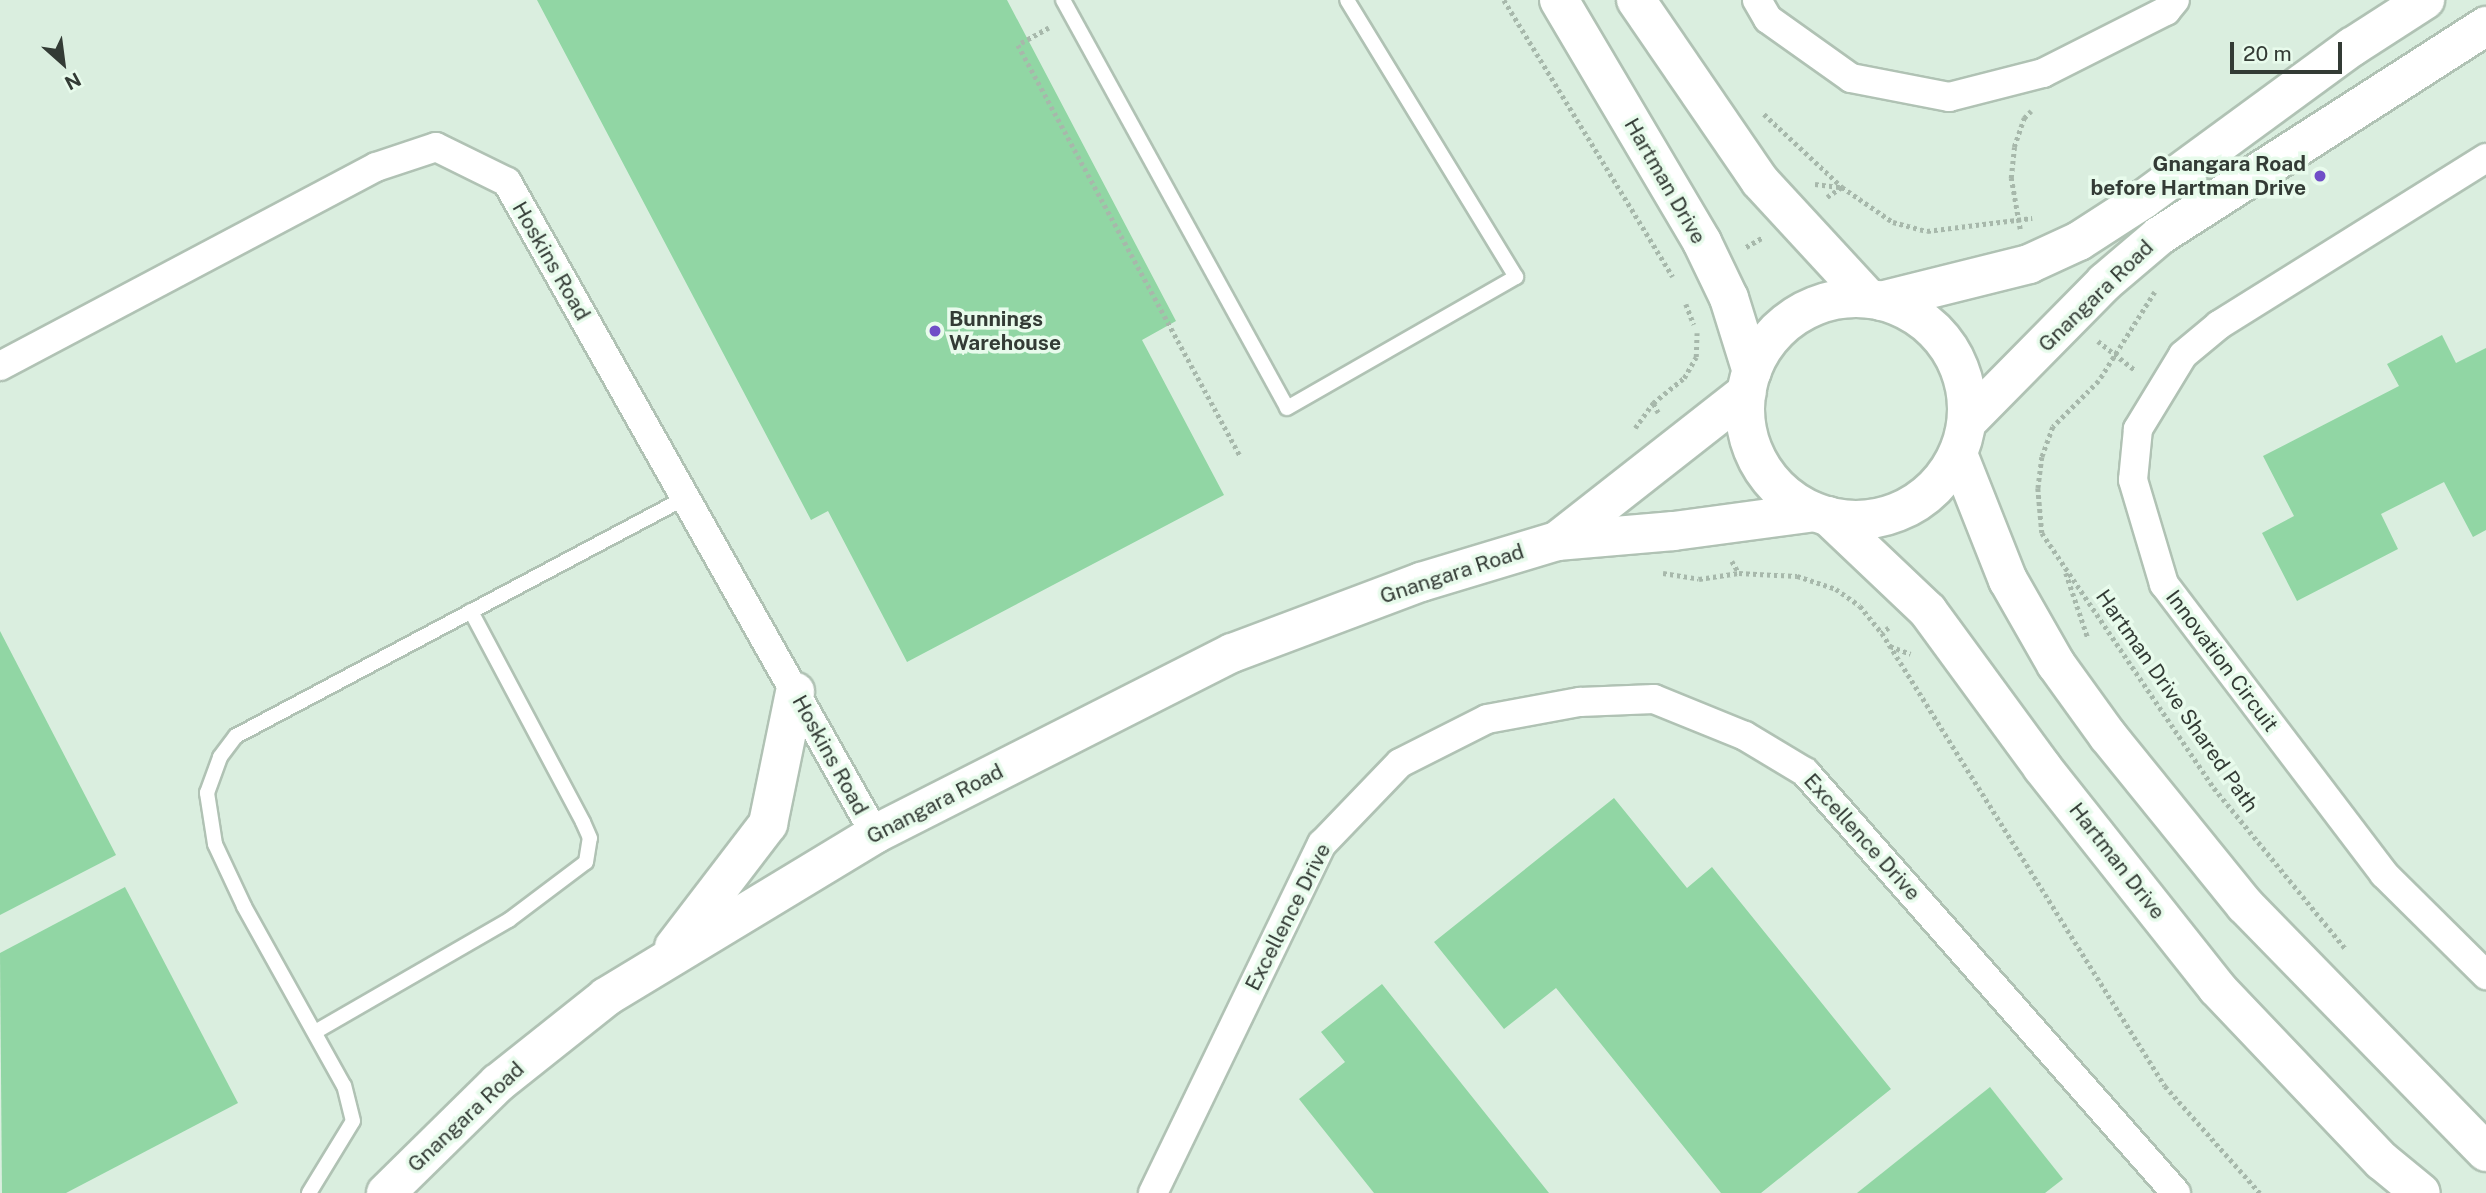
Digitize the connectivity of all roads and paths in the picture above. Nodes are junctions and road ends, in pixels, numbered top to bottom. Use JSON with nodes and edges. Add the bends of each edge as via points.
{"nodes":[{"id":1,"x":1063,"y":0,"type":"edge"},
{"id":2,"x":1348,"y":0,"type":"edge"},
{"id":3,"x":1504,"y":0,"type":"edge"},
{"id":4,"x":1559,"y":0,"type":"edge"},
{"id":5,"x":1636,"y":0,"type":"edge"},
{"id":6,"x":1757,"y":0,"type":"edge"},
{"id":7,"x":2175,"y":0,"type":"edge"},
{"id":8,"x":2425,"y":0,"type":"edge"},
{"id":9,"x":1072,"y":16,"type":"junction"},
{"id":10,"x":2486,"y":26,"type":"edge"},
{"id":11,"x":1762,"y":112,"type":"dead end"},
{"id":12,"x":2486,"y":158,"type":"edge"},
{"id":13,"x":2016,"y":220,"type":"dead end"},
{"id":14,"x":1679,"y":287,"type":"dead end"},
{"id":15,"x":1874,"y":300,"type":"junction"},
{"id":16,"x":2117,"y":356,"type":"dead end"},
{"id":17,"x":0,"y":366,"type":"edge"},
{"id":18,"x":1749,"y":382,"type":"junction"},
{"id":19,"x":1962,"y":438,"type":"junction"},
{"id":20,"x":1240,"y":456,"type":"dead end"},
{"id":21,"x":685,"y":498,"type":"junction"},
{"id":22,"x":1821,"y":514,"type":"junction"},
{"id":23,"x":2042,"y":533,"type":"junction"},
{"id":24,"x":1557,"y":541,"type":"junction"},
{"id":25,"x":2000,"y":559,"type":"junction"},
{"id":26,"x":1923,"y":607,"type":"junction"},
{"id":27,"x":471,"y":611,"type":"junction"},
{"id":28,"x":795,"y":692,"type":"junction"},
{"id":29,"x":875,"y":834,"type":"junction"},
{"id":30,"x":2352,"y":957,"type":"dead end"},
{"id":31,"x":659,"y":965,"type":"junction"},
{"id":32,"x":2486,"y":975,"type":"edge"},
{"id":33,"x":314,"y":1032,"type":"junction"},
{"id":34,"x":2486,"y":1152,"type":"edge"},
{"id":35,"x":309,"y":1193,"type":"edge"},
{"id":36,"x":386,"y":1193,"type":"edge"},
{"id":37,"x":1153,"y":1193,"type":"edge"},
{"id":38,"x":2176,"y":1193,"type":"edge"},
{"id":39,"x":2260,"y":1193,"type":"edge"},
{"id":40,"x":2421,"y":1193,"type":"edge"}],
"edges":[{"from":1,"to":9,"type":"lane"},
{"from":2,"to":9,"type":"lane","via":[[1516,277],[1287,408]]},
{"from":3,"to":14,"type":"path"},
{"from":4,"to":18,"type":"main road","name":"Hartman Drive","via":[[1702,242],[1728,298]]},
{"from":5,"to":15,"type":"main road","via":[[1760,181]]},
{"from":6,"to":7,"type":"street","via":[[1768,19],[1851,78],[1949,97],[2043,73],[2166,11]]},
{"from":8,"to":15,"type":"main road","name":"Gnangara Road","via":[[2340,54],[2144,199],[2079,241],[2029,264]]},
{"from":9,"to":20,"type":"path","via":[[1018,45]]},
{"from":10,"to":19,"type":"main road","name":"Gnangara Road","via":[[2160,236],[2105,282]]},
{"from":11,"to":13,"type":"path","via":[[1842,187],[1893,222],[1927,231]]},
{"from":12,"to":32,"type":"street","name":"Innovation Circuit","via":[[2218,325],[2183,355],[2138,429],[2133,480],[2164,584],[2384,874]]},
{"from":15,"to":18,"type":"main road","via":[[1835,300],[1797,316],[1768,343]]},
{"from":15,"to":19,"type":"main road","via":[[1918,317],[1947,345],[1964,381]]},
{"from":16,"to":23,"type":"path","name":"Hartman Drive Shared Path","via":[[2053,427],[2042,457],[2038,488]]},
{"from":17,"to":21,"type":"street","name":"Hoskins Road","via":[[376,167],[436,147],[507,182]]},
{"from":18,"to":22,"type":"main road","via":[[1747,429],[1760,464],[1783,492]]},
{"from":18,"to":24,"type":"main road","name":"Gnangara Road"},
{"from":19,"to":22,"type":"main road","via":[[1936,486],[1904,509],[1867,519]]},
{"from":19,"to":25,"type":"main road"},
{"from":21,"to":27,"type":"lane"},
{"from":21,"to":28,"type":"street","name":"Hoskins Road"},
{"from":22,"to":24,"type":"main road","name":"Gnangara Road"},
{"from":22,"to":26,"type":"main road","name":"Hartman Drive"},
{"from":23,"to":25,"type":"path"},
{"from":23,"to":30,"type":"path","name":"Hartman Drive Shared Path","via":[[2214,788]]},
{"from":24,"to":29,"type":"main road","name":"Gnangara Road","via":[[1421,582],[1232,653]]},
{"from":25,"to":34,"type":"main road","via":[[2056,664],[2237,895]]},
{"from":26,"to":39,"type":"path","via":[[1882,633],[2165,1086]]},
{"from":26,"to":40,"type":"main road","name":"Hartman Drive","via":[[2042,767],[2217,988],[2382,1161]]},
{"from":27,"to":33,"type":"lane","via":[[236,736],[220,757],[207,793],[215,844]]},
{"from":27,"to":33,"type":"lane","via":[[583,822],[590,838],[586,862],[509,920]]},
{"from":28,"to":29,"type":"street","name":"Hoskins Road"},
{"from":28,"to":31,"type":"main road","via":[[768,824]]},
{"from":29,"to":31,"type":"main road","name":"Gnangara Road"},
{"from":31,"to":36,"type":"main road","name":"Gnangara Road","via":[[606,998],[498,1083]]},
{"from":33,"to":35,"type":"lane","via":[[344,1086],[353,1121]]},
{"from":37,"to":38,"type":"street","name":"Excellence Drive","via":[[1322,844],[1400,763],[1487,719],[1580,702],[1654,699],[1745,736],[1805,772]]}]}
